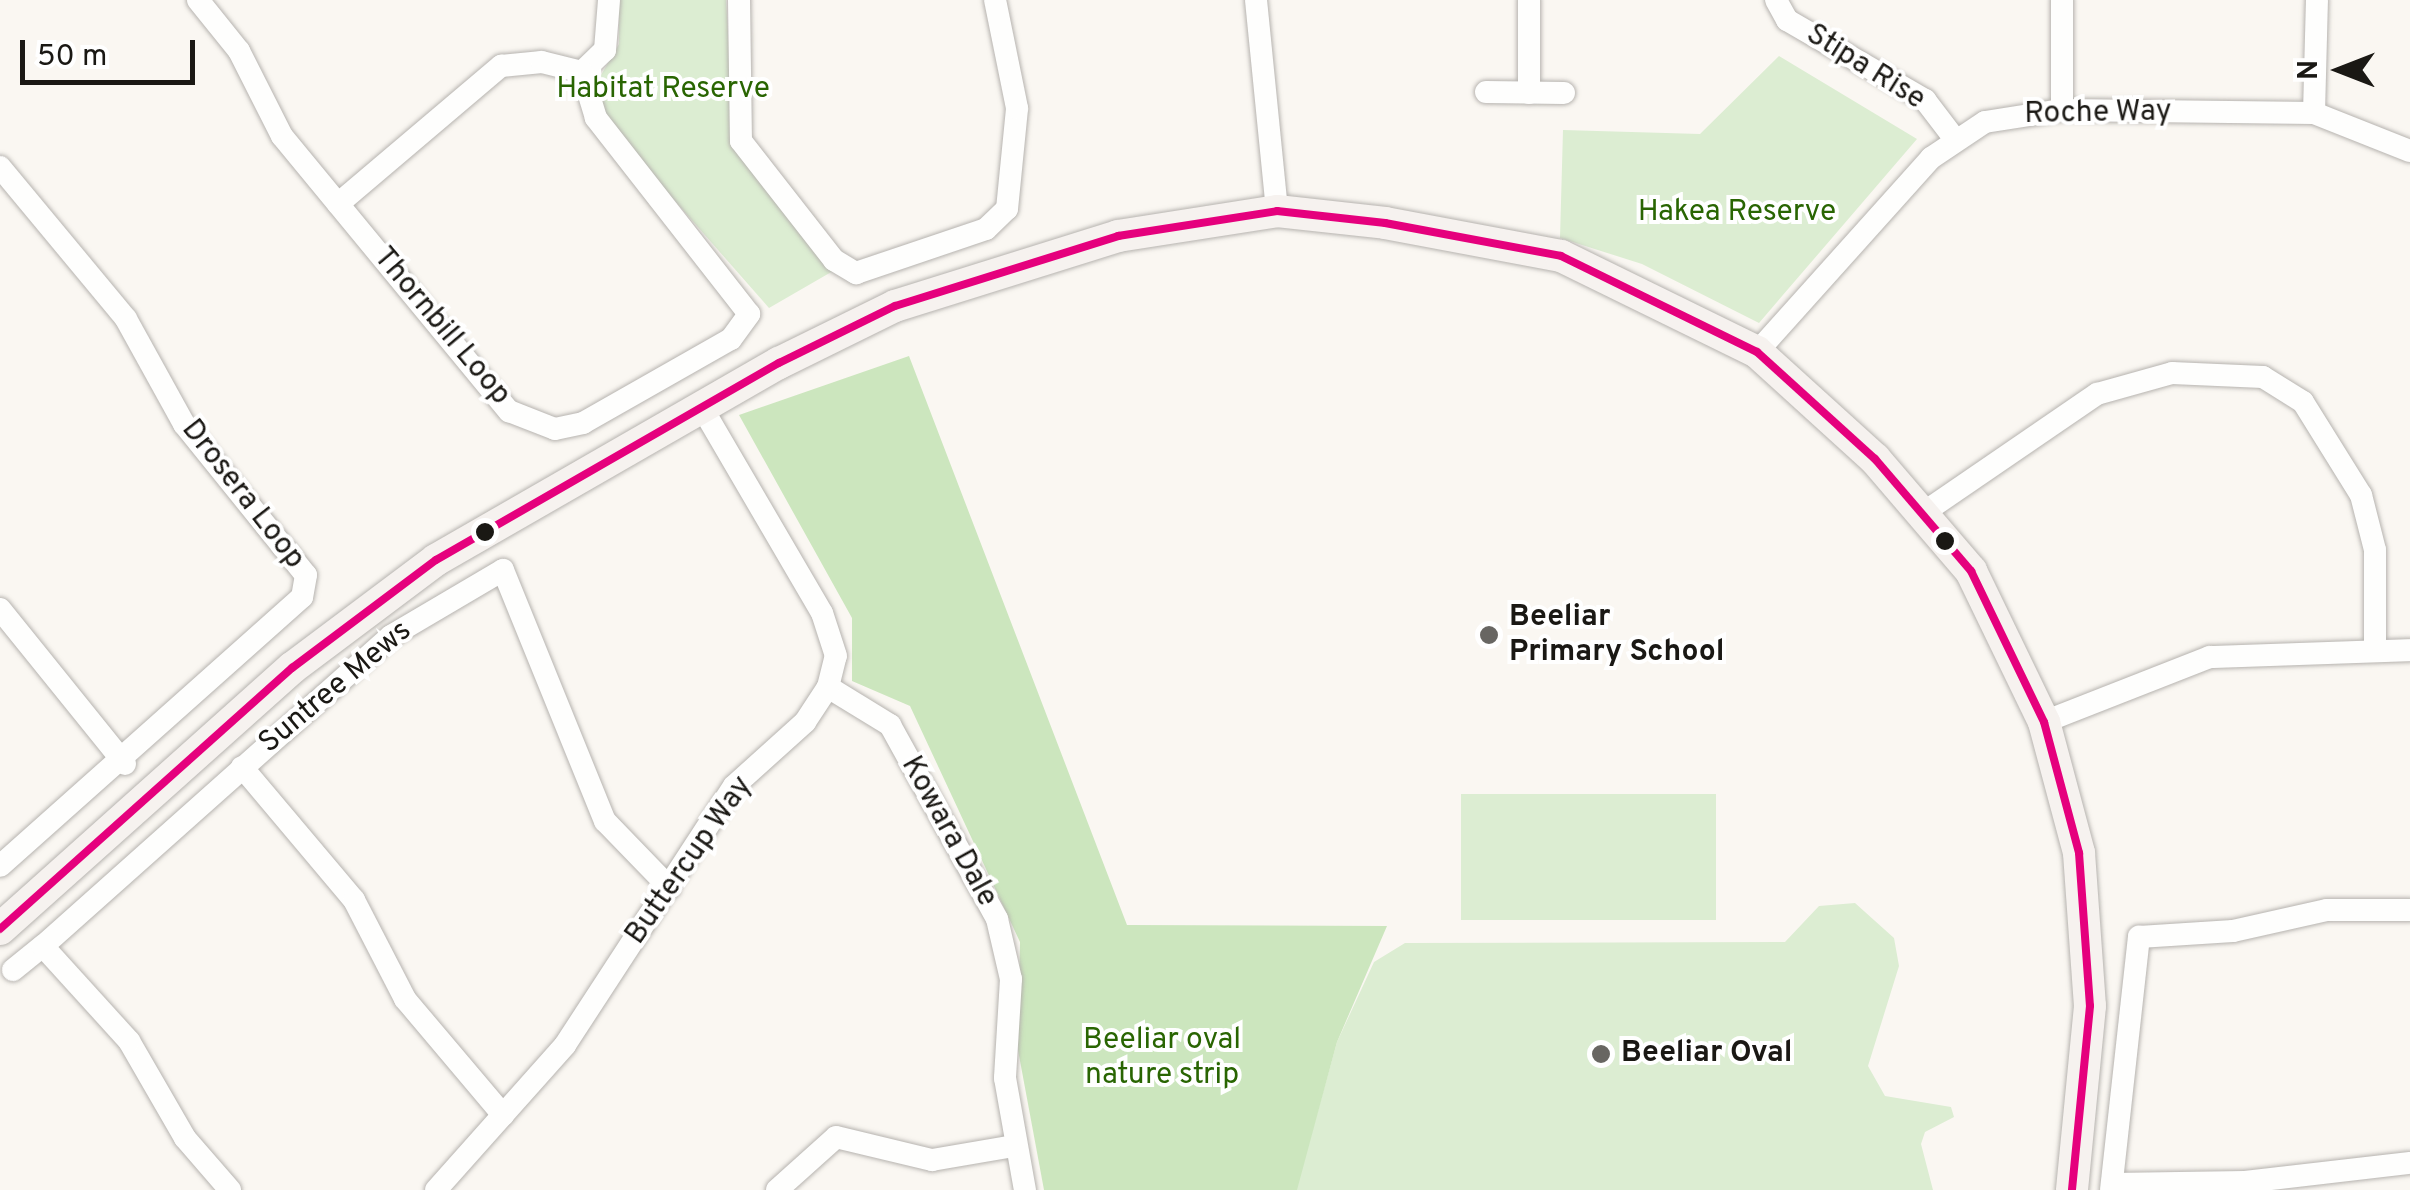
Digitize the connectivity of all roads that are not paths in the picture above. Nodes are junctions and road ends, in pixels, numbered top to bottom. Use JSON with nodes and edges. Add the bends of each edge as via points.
{"nodes":[{"id":1,"x":198,"y":0,"type":"edge"},
{"id":2,"x":608,"y":0,"type":"edge"},
{"id":3,"x":739,"y":0,"type":"edge"},
{"id":4,"x":995,"y":0,"type":"edge"},
{"id":5,"x":1256,"y":0,"type":"edge"},
{"id":6,"x":1529,"y":0,"type":"edge"},
{"id":7,"x":1776,"y":0,"type":"edge"},
{"id":8,"x":2062,"y":0,"type":"edge"},
{"id":9,"x":2317,"y":0,"type":"edge"},
{"id":10,"x":582,"y":72,"type":"junction"},
{"id":11,"x":1486,"y":92,"type":"dead end"},
{"id":12,"x":1529,"y":93,"type":"junction"},
{"id":13,"x":1564,"y":93,"type":"dead end"},
{"id":14,"x":2062,"y":110,"type":"junction"},
{"id":15,"x":2314,"y":113,"type":"junction"},
{"id":16,"x":1954,"y":138,"type":"junction"},
{"id":17,"x":2410,"y":151,"type":"edge"},
{"id":18,"x":0,"y":167,"type":"edge"},
{"id":19,"x":338,"y":204,"type":"junction"},
{"id":20,"x":1277,"y":211,"type":"junction"},
{"id":21,"x":1757,"y":352,"type":"junction"},
{"id":22,"x":703,"y":409,"type":"junction"},
{"id":23,"x":1923,"y":513,"type":"junction"},
{"id":24,"x":0,"y":609,"type":"edge"},
{"id":25,"x":2375,"y":650,"type":"junction"},
{"id":26,"x":2410,"y":650,"type":"edge"},
{"id":27,"x":828,"y":688,"type":"junction"},
{"id":28,"x":2044,"y":722,"type":"junction"},
{"id":29,"x":124,"y":764,"type":"junction"},
{"id":30,"x":242,"y":766,"type":"junction"},
{"id":31,"x":0,"y":866,"type":"edge"},
{"id":32,"x":670,"y":888,"type":"junction"},
{"id":33,"x":2410,"y":910,"type":"edge"},
{"id":34,"x":0,"y":929,"type":"edge"},
{"id":35,"x":43,"y":946,"type":"junction"},
{"id":36,"x":13,"y":970,"type":"dead end"},
{"id":37,"x":504,"y":1115,"type":"junction"},
{"id":38,"x":1014,"y":1146,"type":"junction"},
{"id":39,"x":2410,"y":1163,"type":"edge"},
{"id":40,"x":2112,"y":1187,"type":"edge"},
{"id":41,"x":230,"y":1190,"type":"edge"},
{"id":42,"x":436,"y":1190,"type":"edge"},
{"id":43,"x":776,"y":1190,"type":"edge"},
{"id":44,"x":1025,"y":1190,"type":"edge"},
{"id":45,"x":2072,"y":1190,"type":"edge"}],
"edges":[{"from":1,"to":19,"type":"street","name":"Thornbill Loop","via":[[238,51],[282,136]]},
{"from":2,"to":10,"type":"street","via":[[605,50]]},
{"from":3,"to":4,"type":"street","via":[[741,141],[834,260],[856,273],[986,230],[1007,209],[1017,108]]},
{"from":5,"to":20,"type":"street"},
{"from":6,"to":12,"type":"street"},
{"from":7,"to":16,"type":"street","name":"Stipa Rise","via":[[1787,20],[1925,100]]},
{"from":8,"to":14,"type":"street"},
{"from":9,"to":15,"type":"street"},
{"from":10,"to":19,"type":"street","via":[[542,62],[502,66]]},
{"from":10,"to":19,"type":"street","name":"Thornbill Loop","via":[[604,132],[749,314],[732,339],[583,424],[544,429],[509,410]]},
{"from":11,"to":12,"type":"street"},
{"from":12,"to":13,"type":"street"},
{"from":14,"to":15,"type":"street","name":"Roche Way"},
{"from":14,"to":16,"type":"street","name":"Roche Way","via":[[2011,115]]},
{"from":15,"to":17,"type":"street","name":"Roche Way"},
{"from":16,"to":21,"type":"street","name":"Roche Way"},
{"from":18,"to":29,"type":"street","name":"Drosera Loop","via":[[126,319],[184,424],[306,575],[302,597]]},
{"from":20,"to":21,"type":"street","via":[[1527,245],[1646,292]]},
{"from":20,"to":22,"type":"street","via":[[1118,236],[895,306]]},
{"from":21,"to":23,"type":"street"},
{"from":22,"to":27,"type":"street","via":[[822,614],[836,656]]},
{"from":22,"to":34,"type":"street","via":[[436,560],[292,668]]},
{"from":23,"to":25,"type":"street","via":[[2097,394],[2172,373],[2262,377],[2303,402],[2362,495],[2375,550]]},
{"from":23,"to":28,"type":"street","via":[[2000,619]]},
{"from":24,"to":29,"type":"street"},
{"from":25,"to":26,"type":"street"},
{"from":25,"to":28,"type":"street","via":[[2210,657]]},
{"from":27,"to":32,"type":"street","name":"Buttercup Way","via":[[805,722],[734,786]]},
{"from":27,"to":38,"type":"street","name":"Kowara Dale","via":[[890,725],[996,919],[1011,979],[1005,1078]]},
{"from":28,"to":45,"type":"street","via":[[2066,791],[2087,919],[2090,1006]]},
{"from":29,"to":31,"type":"street","name":"Drosera Loop"},
{"from":30,"to":32,"type":"street","name":"Suntree Mews","via":[[391,636],[502,570],[604,821]]},
{"from":30,"to":35,"type":"street","name":"Suntree Mews"},
{"from":30,"to":37,"type":"street","via":[[354,900],[405,999]]},
{"from":32,"to":37,"type":"street","name":"Buttercup Way","via":[[566,1045]]},
{"from":33,"to":40,"type":"street","via":[[2327,910],[2233,931],[2139,936]]},
{"from":35,"to":36,"type":"street","name":"Suntree Mews"},
{"from":35,"to":41,"type":"street","via":[[129,1041],[185,1138]]},
{"from":37,"to":42,"type":"street","name":"Buttercup Way"},
{"from":38,"to":43,"type":"street","via":[[932,1160],[836,1138]]},
{"from":38,"to":44,"type":"street","name":"Kowara Dale"},
{"from":39,"to":40,"type":"street","via":[[2245,1182]]}]}
